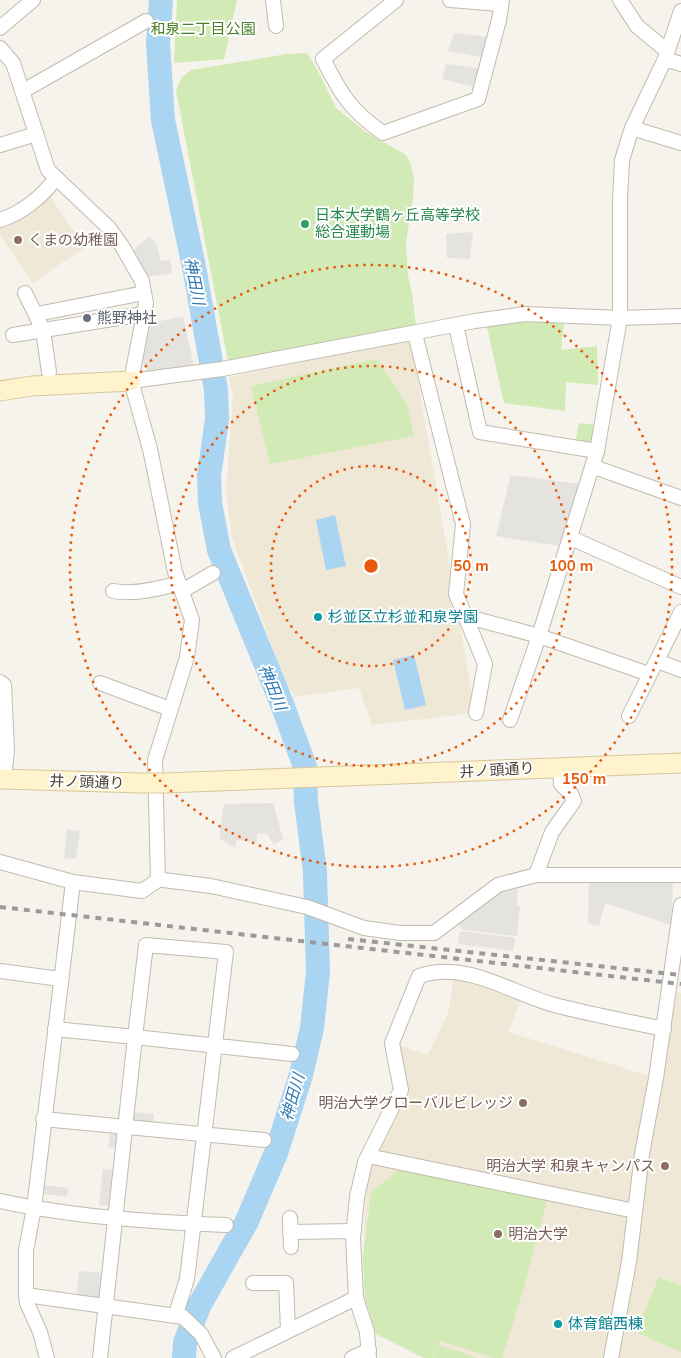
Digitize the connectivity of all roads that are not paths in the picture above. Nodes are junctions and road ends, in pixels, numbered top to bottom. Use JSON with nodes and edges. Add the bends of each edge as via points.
{"nodes":[{"id":1,"x":33,"y":0,"type":"edge"},
{"id":2,"x":273,"y":0,"type":"edge"},
{"id":3,"x":396,"y":0,"type":"edge"},
{"id":4,"x":450,"y":0,"type":"edge"},
{"id":5,"x":620,"y":0,"type":"edge"},
{"id":6,"x":501,"y":2,"type":"edge"},
{"id":7,"x":681,"y":11,"type":"edge"},
{"id":8,"x":146,"y":21,"type":"dead end"},
{"id":9,"x":276,"y":26,"type":"dead end"},
{"id":10,"x":0,"y":28,"type":"edge"},
{"id":11,"x":0,"y":48,"type":"edge"},
{"id":12,"x":666,"y":55,"type":"junction"},
{"id":13,"x":681,"y":64,"type":"edge"},
{"id":14,"x":23,"y":91,"type":"junction"},
{"id":15,"x":632,"y":128,"type":"junction"},
{"id":16,"x":36,"y":134,"type":"junction"},
{"id":17,"x":681,"y":143,"type":"edge"},
{"id":18,"x":0,"y":145,"type":"edge"},
{"id":19,"x":56,"y":179,"type":"junction"},
{"id":20,"x":0,"y":220,"type":"edge"},
{"id":21,"x":25,"y":293,"type":"dead end"},
{"id":22,"x":144,"y":293,"type":"junction"},
{"id":23,"x":111,"y":299,"type":"junction"},
{"id":24,"x":36,"y":314,"type":"junction"},
{"id":25,"x":143,"y":314,"type":"junction"},
{"id":26,"x":681,"y":316,"type":"edge"},
{"id":27,"x":119,"y":318,"type":"junction"},
{"id":28,"x":620,"y":318,"type":"junction"},
{"id":29,"x":456,"y":326,"type":"junction"},
{"id":30,"x":43,"y":330,"type":"junction"},
{"id":31,"x":415,"y":334,"type":"junction"},
{"id":32,"x":13,"y":335,"type":"dead end"},
{"id":33,"x":49,"y":372,"type":"dead end"},
{"id":34,"x":131,"y":381,"type":"junction"},
{"id":35,"x":0,"y":391,"type":"edge"},
{"id":36,"x":597,"y":451,"type":"junction"},
{"id":37,"x":594,"y":467,"type":"junction"},
{"id":38,"x":681,"y":498,"type":"edge"},
{"id":39,"x":571,"y":538,"type":"junction"},
{"id":40,"x":213,"y":573,"type":"dead end"},
{"id":41,"x":180,"y":587,"type":"junction"},
{"id":42,"x":681,"y":587,"type":"edge"},
{"id":43,"x":113,"y":591,"type":"dead end"},
{"id":44,"x":681,"y":612,"type":"edge"},
{"id":45,"x":465,"y":616,"type":"junction"},
{"id":46,"x":539,"y":636,"type":"junction"},
{"id":47,"x":657,"y":660,"type":"junction"},
{"id":48,"x":681,"y":670,"type":"edge"},
{"id":49,"x":649,"y":674,"type":"junction"},
{"id":50,"x":0,"y":682,"type":"edge"},
{"id":51,"x":100,"y":683,"type":"dead end"},
{"id":52,"x":170,"y":709,"type":"junction"},
{"id":53,"x":476,"y":713,"type":"dead end"},
{"id":54,"x":629,"y":716,"type":"dead end"},
{"id":55,"x":510,"y":720,"type":"dead end"},
{"id":56,"x":681,"y":763,"type":"edge"},
{"id":57,"x":560,"y":767,"type":"junction"},
{"id":58,"x":2,"y":779,"type":"edge"},
{"id":59,"x":0,"y":862,"type":"edge"},
{"id":60,"x":536,"y":875,"type":"junction"},
{"id":61,"x":681,"y":875,"type":"edge"},
{"id":62,"x":158,"y":880,"type":"junction"},
{"id":63,"x":73,"y":882,"type":"junction"},
{"id":64,"x":681,"y":905,"type":"edge"},
{"id":65,"x":680,"y":923,"type":"edge"},
{"id":66,"x":0,"y":972,"type":"edge"},
{"id":67,"x":60,"y":979,"type":"junction"},
{"id":68,"x":55,"y":1029,"type":"junction"},
{"id":69,"x":664,"y":1029,"type":"junction"},
{"id":70,"x":135,"y":1037,"type":"junction"},
{"id":71,"x":214,"y":1045,"type":"junction"},
{"id":72,"x":292,"y":1054,"type":"dead end"},
{"id":73,"x":43,"y":1119,"type":"junction"},
{"id":74,"x":125,"y":1127,"type":"junction"},
{"id":75,"x":204,"y":1134,"type":"junction"},
{"id":76,"x":264,"y":1140,"type":"dead end"},
{"id":77,"x":368,"y":1156,"type":"junction"},
{"id":78,"x":0,"y":1201,"type":"edge"},
{"id":79,"x":34,"y":1208,"type":"junction"},
{"id":80,"x":635,"y":1211,"type":"junction"},
{"id":81,"x":115,"y":1218,"type":"junction"},
{"id":82,"x":290,"y":1218,"type":"dead end"},
{"id":83,"x":194,"y":1224,"type":"junction"},
{"id":84,"x":226,"y":1225,"type":"dead end"},
{"id":85,"x":354,"y":1231,"type":"junction"},
{"id":86,"x":290,"y":1232,"type":"junction"},
{"id":87,"x":291,"y":1248,"type":"dead end"},
{"id":88,"x":253,"y":1283,"type":"dead end"},
{"id":89,"x":26,"y":1295,"type":"junction"},
{"id":90,"x":356,"y":1298,"type":"junction"},
{"id":91,"x":106,"y":1304,"type":"junction"},
{"id":92,"x":180,"y":1315,"type":"junction"},
{"id":93,"x":288,"y":1330,"type":"junction"},
{"id":94,"x":369,"y":1354,"type":"edge"},
{"id":95,"x":47,"y":1358,"type":"edge"},
{"id":96,"x":100,"y":1358,"type":"edge"},
{"id":97,"x":214,"y":1358,"type":"edge"},
{"id":98,"x":233,"y":1358,"type":"edge"},
{"id":99,"x":352,"y":1358,"type":"edge"},
{"id":100,"x":611,"y":1358,"type":"edge"}],
"edges":[{"from":1,"to":10,"type":"street"},
{"from":2,"to":9,"type":"street"},
{"from":3,"to":6,"type":"street","via":[[322,59],[349,105],[383,133],[478,99]]},
{"from":4,"to":6,"type":"street"},
{"from":5,"to":12,"type":"street","via":[[638,26]]},
{"from":7,"to":12,"type":"street"},
{"from":8,"to":14,"type":"street"},
{"from":11,"to":14,"type":"street","via":[[13,63]]},
{"from":12,"to":13,"type":"street"},
{"from":12,"to":15,"type":"street"},
{"from":14,"to":16,"type":"street"},
{"from":15,"to":17,"type":"street"},
{"from":15,"to":28,"type":"street","via":[[622,160]]},
{"from":16,"to":18,"type":"street"},
{"from":16,"to":19,"type":"street","via":[[44,161]]},
{"from":19,"to":20,"type":"street","via":[[44,195]]},
{"from":19,"to":22,"type":"street","via":[[109,228],[142,281]]},
{"from":21,"to":24,"type":"street"},
{"from":22,"to":23,"type":"street"},
{"from":22,"to":25,"type":"street"},
{"from":23,"to":24,"type":"street"},
{"from":23,"to":27,"type":"street"},
{"from":24,"to":30,"type":"street"},
{"from":25,"to":27,"type":"street"},
{"from":25,"to":34,"type":"street"},
{"from":26,"to":28,"type":"street"},
{"from":27,"to":30,"type":"street"},
{"from":28,"to":29,"type":"street","via":[[525,314]]},
{"from":28,"to":36,"type":"street"},
{"from":29,"to":31,"type":"street"},
{"from":29,"to":36,"type":"street","via":[[480,432]]},
{"from":30,"to":32,"type":"street"},
{"from":30,"to":33,"type":"street"},
{"from":31,"to":34,"type":"street","via":[[222,369]]},
{"from":31,"to":45,"type":"street","via":[[462,524],[456,594]]},
{"from":34,"to":35,"type":"main road","via":[[32,386]]},
{"from":34,"to":41,"type":"street","via":[[150,449]]},
{"from":36,"to":37,"type":"street"},
{"from":37,"to":38,"type":"street"},
{"from":37,"to":39,"type":"street"},
{"from":39,"to":42,"type":"street"},
{"from":39,"to":46,"type":"street"},
{"from":40,"to":41,"type":"street"},
{"from":41,"to":43,"type":"street","via":[[123,594]]},
{"from":41,"to":52,"type":"street","via":[[192,620],[187,657]]},
{"from":44,"to":47,"type":"street"},
{"from":45,"to":46,"type":"street"},
{"from":45,"to":53,"type":"street","via":[[485,664]]},
{"from":46,"to":49,"type":"street"},
{"from":46,"to":55,"type":"street"},
{"from":47,"to":48,"type":"street"},
{"from":47,"to":49,"type":"street"},
{"from":49,"to":54,"type":"street"},
{"from":50,"to":58,"type":"street","via":[[4,685],[7,750]]},
{"from":51,"to":52,"type":"street"},
{"from":52,"to":62,"type":"street","via":[[154,760]]},
{"from":56,"to":57,"type":"main road","name":"井ノ頭通り"},
{"from":57,"to":58,"type":"main road","name":"井ノ頭通り","bridge":true,"via":[[165,783]]},
{"from":57,"to":60,"type":"street","via":[[561,784],[574,801],[552,832]]},
{"from":59,"to":63,"type":"street"},
{"from":60,"to":61,"type":"street"},
{"from":60,"to":62,"type":"street","via":[[498,885],[434,932],[400,933],[364,928],[307,907],[211,886]]},
{"from":62,"to":63,"type":"street","via":[[142,891]]},
{"from":63,"to":67,"type":"street"},
{"from":64,"to":65,"type":"street"},
{"from":65,"to":69,"type":"street"},
{"from":66,"to":67,"type":"street"},
{"from":67,"to":68,"type":"street"},
{"from":68,"to":70,"type":"street"},
{"from":68,"to":73,"type":"street"},
{"from":69,"to":77,"type":"street","via":[[550,1003],[485,978],[432,972],[419,976],[392,1043],[401,1090]]},
{"from":69,"to":80,"type":"street"},
{"from":70,"to":71,"type":"street"},
{"from":70,"to":71,"type":"street","via":[[146,945],[226,952]]},
{"from":70,"to":74,"type":"street"},
{"from":71,"to":72,"type":"street"},
{"from":71,"to":75,"type":"street"},
{"from":73,"to":74,"type":"street"},
{"from":73,"to":79,"type":"street"},
{"from":74,"to":75,"type":"street"},
{"from":74,"to":81,"type":"street"},
{"from":75,"to":76,"type":"street"},
{"from":75,"to":83,"type":"street"},
{"from":77,"to":80,"type":"street"},
{"from":77,"to":85,"type":"street","via":[[359,1184]]},
{"from":78,"to":79,"type":"street"},
{"from":79,"to":81,"type":"street"},
{"from":79,"to":89,"type":"street","via":[[26,1250]]},
{"from":80,"to":100,"type":"street"},
{"from":81,"to":83,"type":"street"},
{"from":81,"to":91,"type":"street"},
{"from":82,"to":86,"type":"street"},
{"from":83,"to":84,"type":"street"},
{"from":83,"to":92,"type":"street"},
{"from":85,"to":86,"type":"street"},
{"from":85,"to":90,"type":"street"},
{"from":86,"to":87,"type":"street"},
{"from":88,"to":93,"type":"street","via":[[286,1283]]},
{"from":89,"to":91,"type":"street"},
{"from":89,"to":95,"type":"street"},
{"from":90,"to":93,"type":"street"},
{"from":90,"to":94,"type":"street","via":[[367,1332]]},
{"from":91,"to":92,"type":"street"},
{"from":91,"to":96,"type":"street"},
{"from":92,"to":97,"type":"street","via":[[199,1331]]},
{"from":93,"to":98,"type":"street"},
{"from":94,"to":99,"type":"street"}]}
